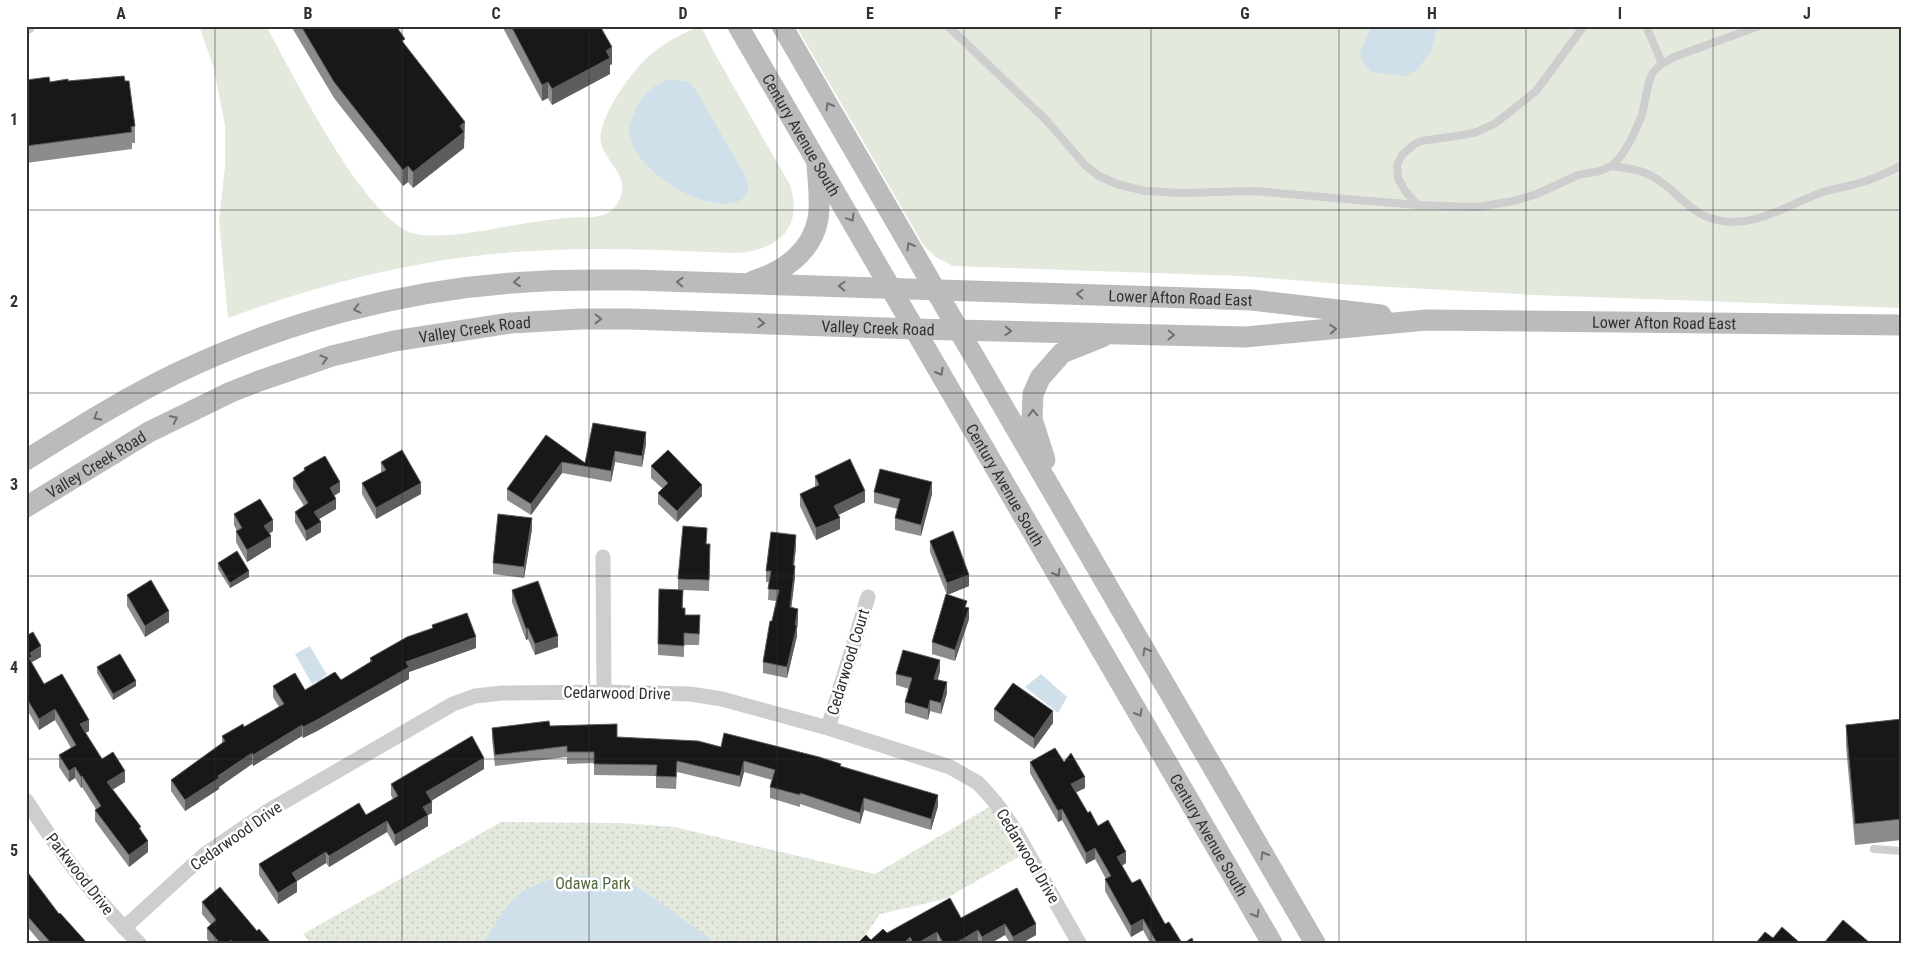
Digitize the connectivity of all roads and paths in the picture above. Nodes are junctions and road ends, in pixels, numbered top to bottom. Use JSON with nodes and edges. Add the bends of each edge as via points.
{"nodes":[{"id":1,"x":738,"y":26,"type":"edge"},
{"id":2,"x":782,"y":26,"type":"edge"},
{"id":3,"x":948,"y":26,"type":"edge"},
{"id":4,"x":1584,"y":26,"type":"edge"},
{"id":5,"x":1646,"y":26,"type":"edge"},
{"id":6,"x":1759,"y":26,"type":"edge"},
{"id":7,"x":1662,"y":63,"type":"junction"},
{"id":8,"x":817,"y":161,"type":"junction"},
{"id":9,"x":1902,"y":165,"type":"edge"},
{"id":10,"x":1611,"y":166,"type":"junction"},
{"id":11,"x":1418,"y":204,"type":"junction"},
{"id":12,"x":745,"y":283,"type":"junction"},
{"id":13,"x":891,"y":288,"type":"junction"},
{"id":14,"x":935,"y":288,"type":"junction"},
{"id":15,"x":1426,"y":320,"type":"junction"},
{"id":16,"x":1902,"y":325,"type":"edge"},
{"id":17,"x":915,"y":330,"type":"junction"},
{"id":18,"x":960,"y":330,"type":"junction"},
{"id":19,"x":1110,"y":334,"type":"junction"},
{"id":20,"x":26,"y":460,"type":"edge"},
{"id":21,"x":1055,"y":494,"type":"junction"},
{"id":22,"x":26,"y":506,"type":"edge"},
{"id":23,"x":603,"y":556,"type":"dead end"},
{"id":24,"x":868,"y":597,"type":"dead end"},
{"id":25,"x":604,"y":692,"type":"junction"},
{"id":26,"x":828,"y":728,"type":"junction"},
{"id":27,"x":26,"y":800,"type":"edge"},
{"id":28,"x":1874,"y":849,"type":"dead end"},
{"id":29,"x":1902,"y":851,"type":"edge"},
{"id":30,"x":124,"y":928,"type":"junction"},
{"id":31,"x":139,"y":943,"type":"edge"},
{"id":32,"x":1079,"y":943,"type":"edge"},
{"id":33,"x":1272,"y":943,"type":"edge"},
{"id":34,"x":1315,"y":943,"type":"edge"}],
"edges":[{"from":1,"to":8,"type":"main road","name":"Century Avenue South"},
{"from":14,"to":2,"type":"main road","one_way":true},
{"from":3,"to":11,"type":"lane","via":[[1046,120],[1085,164],[1099,176],[1117,184],[1145,191],[1253,191]]},
{"from":4,"to":11,"type":"lane","via":[[1536,91],[1496,123],[1477,132],[1421,141],[1402,155],[1397,164],[1398,178]]},
{"from":5,"to":7,"type":"lane"},
{"from":6,"to":7,"type":"lane"},
{"from":7,"to":10,"type":"lane","via":[[1649,82],[1642,115],[1632,140]]},
{"from":8,"to":12,"type":"main road","via":[[818,219],[806,247],[782,268]]},
{"from":8,"to":13,"type":"main road","name":"Century Avenue South","one_way":true},
{"from":9,"to":10,"type":"lane","via":[[1748,221],[1710,218],[1652,176]]},
{"from":10,"to":11,"type":"lane","via":[[1578,175],[1514,201],[1477,207]]},
{"from":13,"to":12,"type":"main road","one_way":true},
{"from":12,"to":20,"type":"main road","one_way":true,"via":[[528,282],[456,289],[379,304],[276,333],[197,364],[121,402]]},
{"from":13,"to":14,"type":"main road"},
{"from":13,"to":17,"type":"main road","name":"Century Avenue South"},
{"from":15,"to":14,"type":"main road","name":"Lower Afton Road East","one_way":true,"via":[[1252,300]]},
{"from":14,"to":18,"type":"main road"},
{"from":15,"to":16,"type":"main road","name":"Lower Afton Road East"},
{"from":19,"to":15,"type":"main road","name":"Lower Afton Road East","one_way":true,"via":[[1245,337]]},
{"from":17,"to":18,"type":"main road","name":"Valley Creek Road"},
{"from":22,"to":17,"type":"main road","name":"Valley Creek Road","one_way":true,"via":[[149,432],[231,392],[296,368],[394,341],[511,323],[580,319]]},
{"from":17,"to":33,"type":"main road","name":"Century Avenue South","one_way":true},
{"from":18,"to":19,"type":"main road","name":"Lower Afton Road East","one_way":true},
{"from":18,"to":21,"type":"main road"},
{"from":21,"to":19,"type":"main road","one_way":true,"via":[[1032,419],[1033,394],[1040,378],[1062,353]]},
{"from":34,"to":21,"type":"main road","one_way":true},
{"from":23,"to":25,"type":"street"},
{"from":24,"to":26,"type":"street","name":"Cedarwood Court"},
{"from":25,"to":26,"type":"street","name":"Cedarwood Drive","via":[[722,698]]},
{"from":25,"to":30,"type":"street","name":"Cedarwood Drive","via":[[503,693],[475,696],[453,704],[239,830],[204,855]]},
{"from":26,"to":32,"type":"street","name":"Cedarwood Drive","via":[[950,766],[978,783],[1012,827]]},
{"from":27,"to":30,"type":"street","name":"Parkwood Drive","via":[[97,900]]},
{"from":28,"to":29,"type":"lane"},
{"from":30,"to":31,"type":"street","name":"Parkwood Drive"}]}
